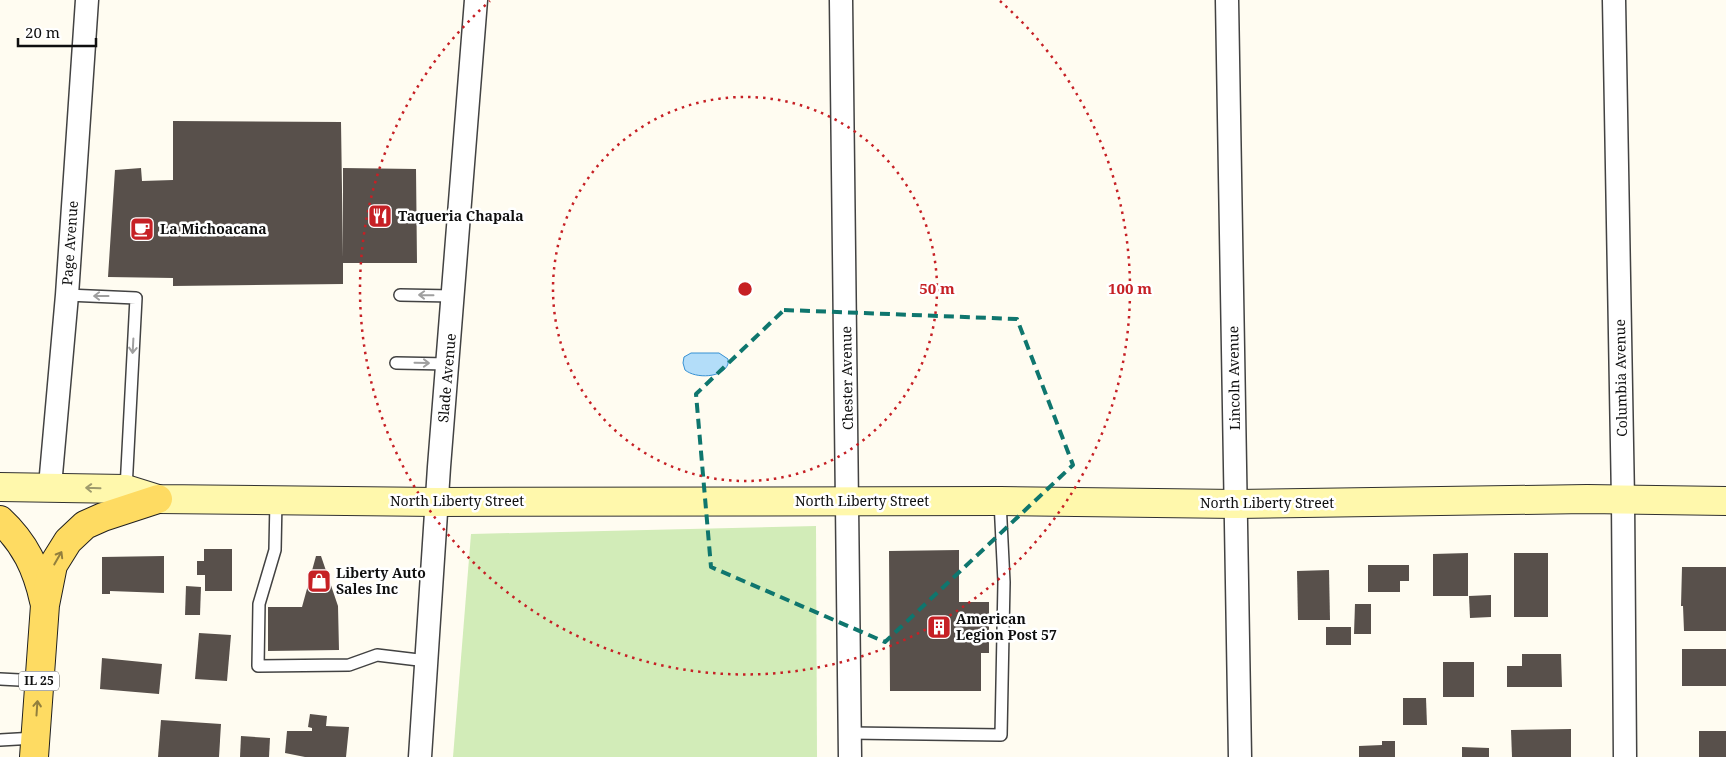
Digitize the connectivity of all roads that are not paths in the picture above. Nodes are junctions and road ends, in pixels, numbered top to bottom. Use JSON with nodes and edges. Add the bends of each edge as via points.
{"nodes":[{"id":1,"x":87,"y":0,"type":"edge"},
{"id":2,"x":476,"y":0,"type":"edge"},
{"id":3,"x":841,"y":0,"type":"edge"},
{"id":4,"x":1227,"y":0,"type":"edge"},
{"id":5,"x":1614,"y":0,"type":"edge"},
{"id":6,"x":67,"y":295,"type":"junction"},
{"id":7,"x":400,"y":295,"type":"dead end"},
{"id":8,"x":453,"y":296,"type":"junction"},
{"id":9,"x":396,"y":363,"type":"dead end"},
{"id":10,"x":448,"y":364,"type":"junction"},
{"id":11,"x":50,"y":486,"type":"junction"},
{"id":12,"x":0,"y":487,"type":"edge"},
{"id":13,"x":126,"y":489,"type":"junction"},
{"id":14,"x":158,"y":499,"type":"junction"},
{"id":15,"x":276,"y":500,"type":"junction"},
{"id":16,"x":1623,"y":500,"type":"junction"},
{"id":17,"x":1726,"y":500,"type":"edge"},
{"id":18,"x":1000,"y":501,"type":"junction"},
{"id":19,"x":437,"y":502,"type":"junction"},
{"id":20,"x":848,"y":502,"type":"junction"},
{"id":21,"x":1236,"y":504,"type":"junction"},
{"id":22,"x":0,"y":520,"type":"edge"},
{"id":23,"x":45,"y":604,"type":"junction"},
{"id":24,"x":427,"y":661,"type":"junction"},
{"id":25,"x":0,"y":679,"type":"edge"},
{"id":26,"x":39,"y":681,"type":"junction"},
{"id":27,"x":850,"y":734,"type":"junction"},
{"id":28,"x":0,"y":740,"type":"edge"},
{"id":29,"x":34,"y":747,"type":"edge"},
{"id":30,"x":420,"y":757,"type":"edge"},
{"id":31,"x":850,"y":757,"type":"edge"},
{"id":32,"x":1240,"y":757,"type":"edge"},
{"id":33,"x":1625,"y":757,"type":"edge"}],
"edges":[{"from":1,"to":6,"type":"street","name":"Page Avenue"},
{"from":2,"to":8,"type":"street","name":"Slade Avenue"},
{"from":3,"to":20,"type":"street","name":"Chester Avenue"},
{"from":4,"to":21,"type":"street","name":"Lincoln Avenue"},
{"from":5,"to":16,"type":"street","name":"Columbia Avenue"},
{"from":6,"to":11,"type":"street","name":"Page Avenue"},
{"from":6,"to":13,"type":"lane","via":[[136,298]]},
{"from":8,"to":7,"type":"lane","one_way":true},
{"from":8,"to":10,"type":"street","name":"Slade Avenue"},
{"from":9,"to":10,"type":"lane","one_way":true},
{"from":10,"to":19,"type":"street","name":"Slade Avenue"},
{"from":11,"to":12,"type":"main road","name":"North Liberty Street"},
{"from":13,"to":11,"type":"main road","name":"North Liberty Street","one_way":true},
{"from":13,"to":14,"type":"main road","name":"North Liberty Street"},
{"from":14,"to":15,"type":"main road","name":"North Liberty Street"},
{"from":23,"to":14,"type":"main road","one_way":true,"via":[[53,565],[78,531],[103,517]]},
{"from":15,"to":19,"type":"main road","name":"North Liberty Street"},
{"from":15,"to":24,"type":"lane","via":[[275,550],[259,604],[258,666],[349,665],[377,656]]},
{"from":16,"to":17,"type":"main road","name":"North Liberty Street"},
{"from":16,"to":21,"type":"main road","name":"North Liberty Street"},
{"from":16,"to":33,"type":"street","name":"Columbia Avenue"},
{"from":18,"to":20,"type":"main road","name":"North Liberty Street"},
{"from":18,"to":21,"type":"main road","name":"North Liberty Street"},
{"from":18,"to":27,"type":"lane","via":[[1004,582],[1001,735]]},
{"from":19,"to":20,"type":"main road","name":"North Liberty Street"},
{"from":19,"to":24,"type":"street","name":"Slade Avenue"},
{"from":20,"to":27,"type":"street","name":"Chester Avenue"},
{"from":21,"to":32,"type":"street","name":"Lincoln Avenue"},
{"from":22,"to":23,"type":"main road","via":[[27,553],[39,578]]},
{"from":23,"to":26,"type":"main road","number":"IL 25"},
{"from":24,"to":30,"type":"street","name":"Slade Avenue"},
{"from":25,"to":26,"type":"lane"},
{"from":29,"to":26,"type":"main road","number":"IL 25","one_way":true},
{"from":27,"to":31,"type":"street","name":"Chester Avenue"},
{"from":28,"to":29,"type":"lane"}]}
